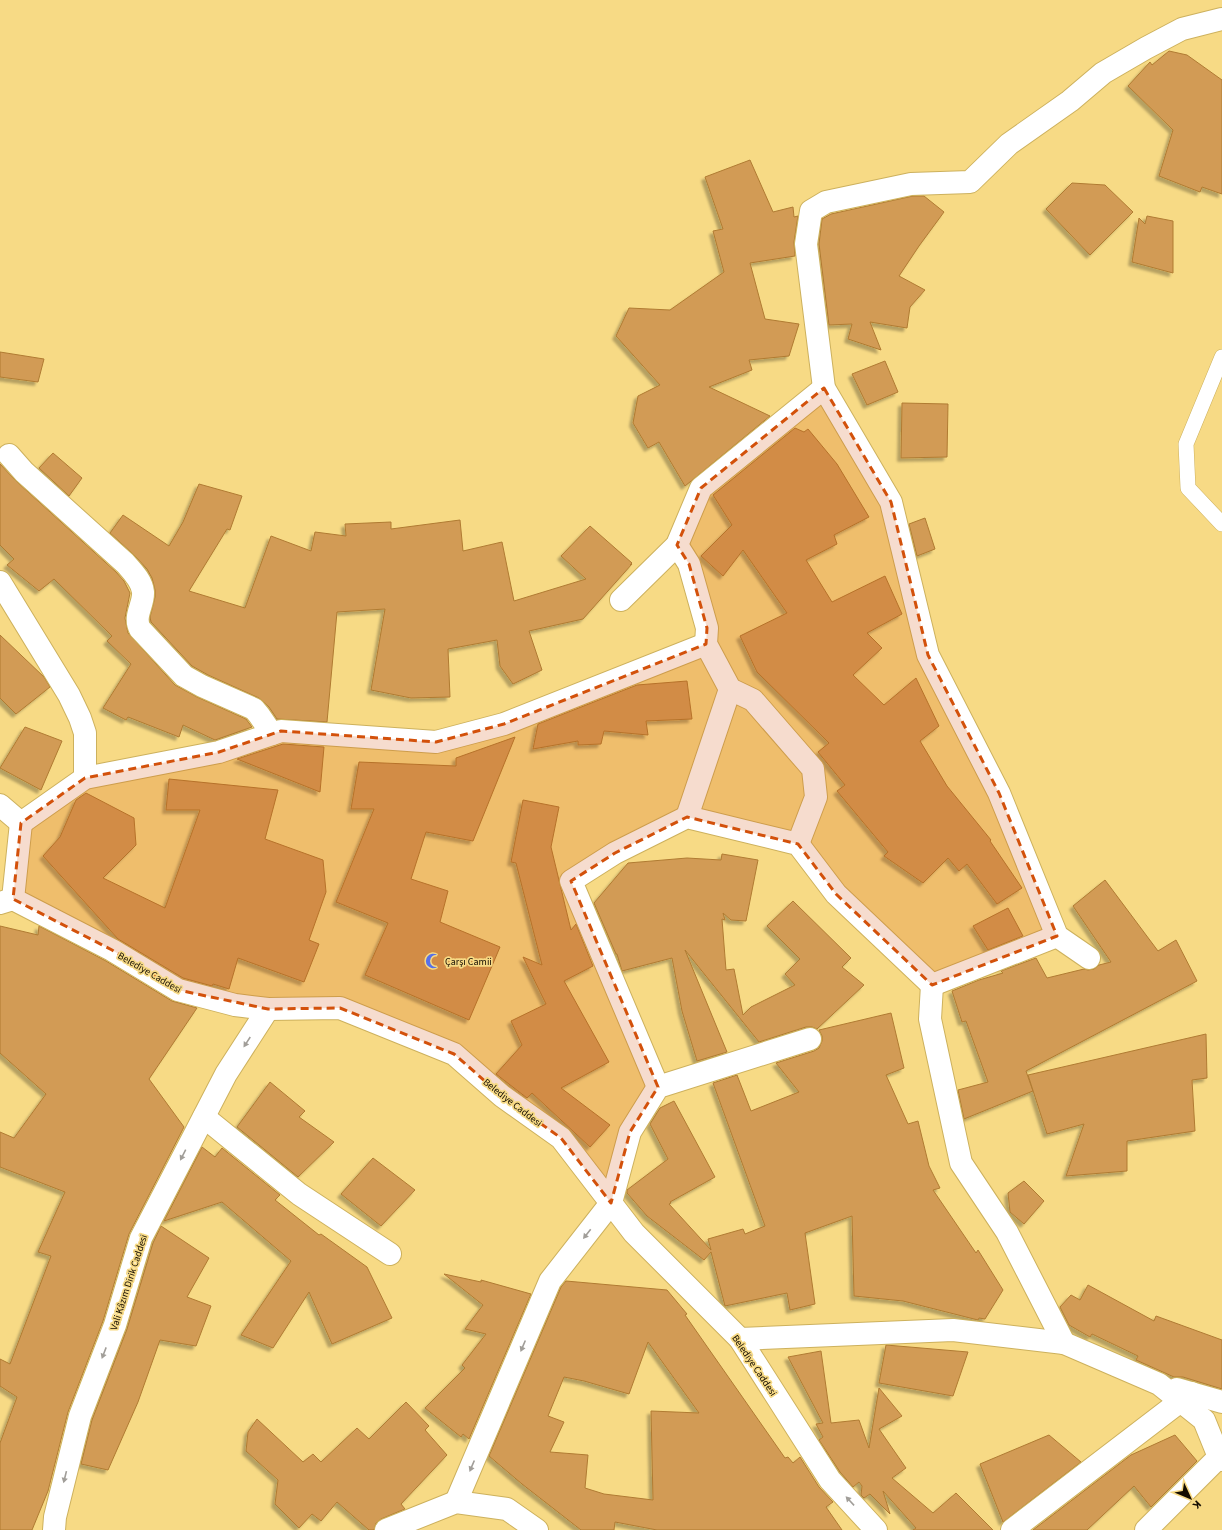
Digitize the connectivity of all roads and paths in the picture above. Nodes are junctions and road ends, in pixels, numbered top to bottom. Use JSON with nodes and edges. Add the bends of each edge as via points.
{"nodes":[{"id":1,"x":1222,"y":19,"type":"edge"},
{"id":2,"x":1222,"y":357,"type":"edge"},
{"id":3,"x":824,"y":388,"type":"junction"},
{"id":4,"x":9,"y":455,"type":"dead end"},
{"id":5,"x":1222,"y":524,"type":"edge"},
{"id":6,"x":677,"y":546,"type":"junction"},
{"id":7,"x":0,"y":582,"type":"edge"},
{"id":8,"x":621,"y":600,"type":"dead end"},
{"id":9,"x":706,"y":644,"type":"junction"},
{"id":10,"x":730,"y":689,"type":"junction"},
{"id":11,"x":272,"y":734,"type":"junction"},
{"id":12,"x":85,"y":778,"type":"junction"},
{"id":13,"x":0,"y":805,"type":"edge"},
{"id":14,"x":686,"y":817,"type":"junction"},
{"id":15,"x":21,"y":823,"type":"junction"},
{"id":16,"x":798,"y":844,"type":"junction"},
{"id":17,"x":6,"y":901,"type":"edge"},
{"id":18,"x":1057,"y":936,"type":"junction"},
{"id":19,"x":1089,"y":958,"type":"dead end"},
{"id":20,"x":932,"y":985,"type":"junction"},
{"id":21,"x":268,"y":1009,"type":"junction"},
{"id":22,"x":810,"y":1040,"type":"dead end"},
{"id":23,"x":658,"y":1088,"type":"junction"},
{"id":24,"x":204,"y":1116,"type":"junction"},
{"id":25,"x":611,"y":1203,"type":"junction"},
{"id":26,"x":390,"y":1254,"type":"dead end"},
{"id":27,"x":740,"y":1339,"type":"junction"},
{"id":28,"x":1064,"y":1343,"type":"junction"},
{"id":29,"x":1186,"y":1397,"type":"junction"},
{"id":30,"x":1222,"y":1402,"type":"edge"},
{"id":31,"x":1220,"y":1459,"type":"edge"},
{"id":32,"x":456,"y":1502,"type":"junction"},
{"id":33,"x":423,"y":1524,"type":"edge"},
{"id":34,"x":54,"y":1530,"type":"edge"},
{"id":35,"x":386,"y":1530,"type":"edge"},
{"id":36,"x":537,"y":1530,"type":"edge"},
{"id":37,"x":876,"y":1530,"type":"edge"},
{"id":38,"x":1012,"y":1530,"type":"edge"},
{"id":39,"x":1146,"y":1530,"type":"edge"}],
"edges":[{"from":1,"to":3,"type":"street","via":[[1182,29],[1103,73],[1070,101],[1009,144],[970,182],[911,184],[826,202],[811,211],[806,244]]},
{"from":2,"to":5,"type":"lane","via":[[1186,444],[1188,488]]},
{"from":3,"to":6,"type":"street","via":[[701,488]]},
{"from":3,"to":18,"type":"street","via":[[891,502],[928,655],[999,793]]},
{"from":4,"to":11,"type":"street","via":[[24,472],[125,563],[138,579],[143,597],[137,624],[184,676],[254,709]]},
{"from":6,"to":8,"type":"street"},
{"from":6,"to":9,"type":"street","via":[[689,564],[708,628]]},
{"from":7,"to":12,"type":"street","via":[[69,695],[80,718],[85,733]]},
{"from":9,"to":10,"type":"street"},
{"from":9,"to":11,"type":"street","via":[[504,724],[436,742],[281,731]]},
{"from":10,"to":14,"type":"street"},
{"from":10,"to":16,"type":"street","via":[[753,700],[813,769],[816,797]]},
{"from":11,"to":12,"type":"street","via":[[219,752]]},
{"from":12,"to":15,"type":"street"},
{"from":13,"to":15,"type":"street"},
{"from":14,"to":16,"type":"street"},
{"from":14,"to":23,"type":"street","via":[[615,854],[572,881]]},
{"from":15,"to":17,"type":"street"},
{"from":16,"to":20,"type":"street","via":[[836,894]]},
{"from":17,"to":21,"type":"street","name":"Belediye Caddesi","via":[[112,950],[178,990],[235,1005]]},
{"from":18,"to":19,"type":"street"},
{"from":18,"to":20,"type":"street"},
{"from":20,"to":28,"type":"street","via":[[930,1019],[961,1162],[1007,1232]]},
{"from":21,"to":24,"type":"street","name":"Vali Kâzım Dirik Caddesi","one_way":true,"via":[[226,1074]]},
{"from":21,"to":25,"type":"street","name":"Belediye Caddesi","via":[[340,1008],[454,1054],[502,1096],[561,1138]]},
{"from":22,"to":23,"type":"street"},
{"from":23,"to":25,"type":"street","via":[[630,1132]]},
{"from":24,"to":26,"type":"street","via":[[299,1194]]},
{"from":24,"to":34,"type":"street","name":"Vali Kâzım Dirik Caddesi","one_way":true,"via":[[141,1238],[115,1325],[80,1416]]},
{"from":25,"to":27,"type":"street","name":"Belediye Caddesi","via":[[634,1233]]},
{"from":25,"to":32,"type":"street","one_way":true,"via":[[550,1281]]},
{"from":27,"to":28,"type":"street","via":[[953,1330]]},
{"from":37,"to":27,"type":"street","name":"Belediye Caddesi","one_way":true,"via":[[830,1480]]},
{"from":28,"to":29,"type":"street"},
{"from":29,"to":30,"type":"street"},
{"from":29,"to":31,"type":"street","via":[[1204,1420]]},
{"from":29,"to":38,"type":"street"},
{"from":31,"to":39,"type":"street"},
{"from":32,"to":33,"type":"street"},
{"from":32,"to":36,"type":"street","via":[[507,1509]]},
{"from":33,"to":35,"type":"street"}]}
